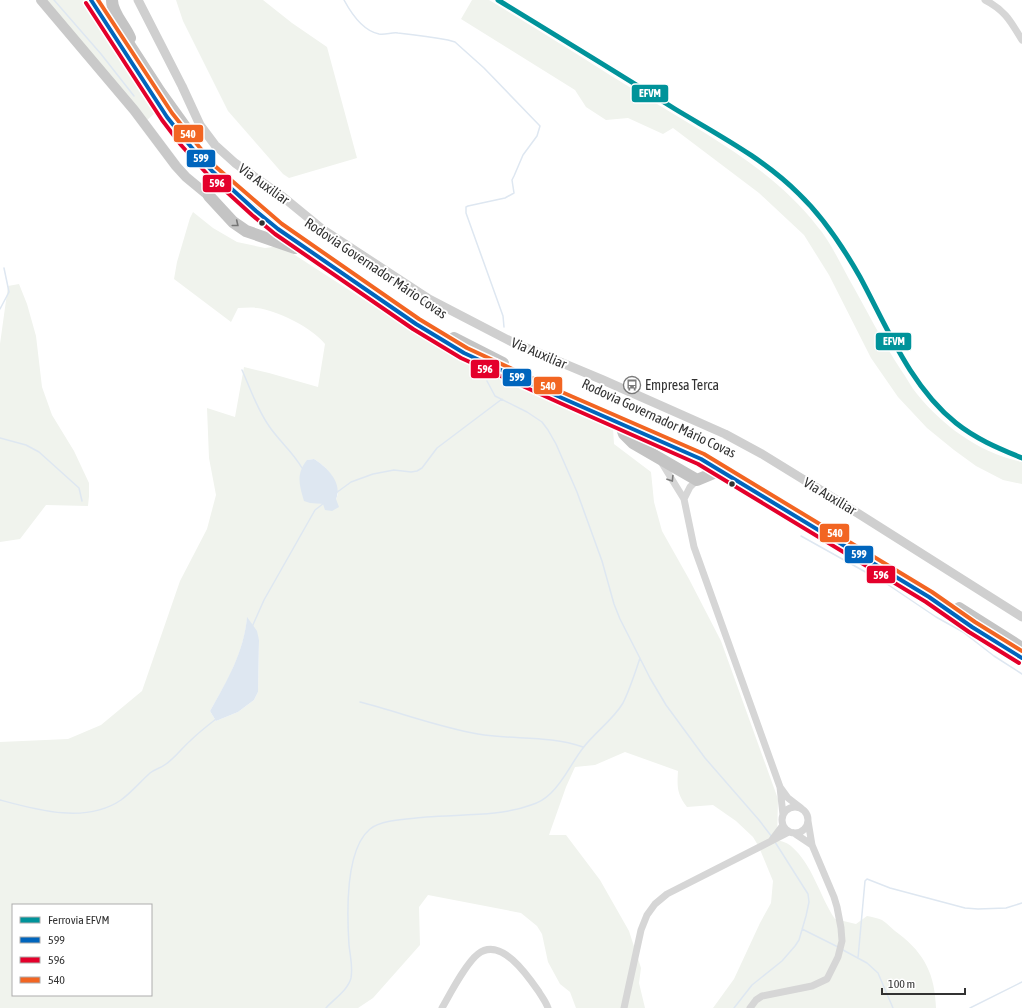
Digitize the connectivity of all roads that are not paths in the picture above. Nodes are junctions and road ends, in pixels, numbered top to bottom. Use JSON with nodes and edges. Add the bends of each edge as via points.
{"nodes":[{"id":1,"x":41,"y":0,"type":"edge"},
{"id":2,"x":91,"y":0,"type":"edge"},
{"id":3,"x":100,"y":0,"type":"edge"},
{"id":4,"x":112,"y":0,"type":"edge"},
{"id":5,"x":138,"y":0,"type":"edge"},
{"id":6,"x":986,"y":0,"type":"edge"},
{"id":7,"x":1022,"y":40,"type":"edge"},
{"id":8,"x":137,"y":56,"type":"junction"},
{"id":9,"x":226,"y":183,"type":"junction"},
{"id":10,"x":209,"y":196,"type":"junction"},
{"id":11,"x":322,"y":261,"type":"junction"},
{"id":12,"x":620,"y":423,"type":"junction"},
{"id":13,"x":659,"y":459,"type":"junction"},
{"id":14,"x":721,"y":470,"type":"junction"},
{"id":15,"x":697,"y":480,"type":"junction"},
{"id":16,"x":684,"y":499,"type":"junction"},
{"id":17,"x":1022,"y":617,"type":"edge"},
{"id":18,"x":1022,"y":648,"type":"edge"},
{"id":19,"x":1022,"y":658,"type":"edge"},
{"id":20,"x":780,"y":787,"type":"junction"},
{"id":21,"x":804,"y":811,"type":"junction"},
{"id":22,"x":783,"y":815,"type":"junction"},
{"id":23,"x":808,"y":821,"type":"junction"},
{"id":24,"x":783,"y":825,"type":"junction"},
{"id":25,"x":792,"y":833,"type":"junction"},
{"id":26,"x":771,"y":841,"type":"junction"},
{"id":27,"x":812,"y":845,"type":"junction"},
{"id":28,"x":442,"y":1008,"type":"edge"},
{"id":29,"x":548,"y":1008,"type":"edge"},
{"id":30,"x":624,"y":1008,"type":"edge"},
{"id":31,"x":750,"y":1008,"type":"edge"}],
"edges":[{"from":1,"to":10,"type":"main road","via":[[134,110],[176,166]]},
{"from":2,"to":9,"type":"highway","name":"Rodovia Governador Mário Covas","via":[[167,117],[201,159]]},
{"from":3,"to":8,"type":"highway","name":"Rodovia Governador Mário Covas"},
{"from":4,"to":8,"type":"highway","via":[[114,11],[128,33]]},
{"from":5,"to":17,"type":"street","name":"Via Auxiliar","via":[[200,125],[214,145],[322,229],[429,299],[512,342],[731,437],[840,502]]},
{"from":6,"to":7,"type":"street","via":[[1004,13]]},
{"from":8,"to":18,"type":"highway","name":"Rodovia Governador Mário Covas","via":[[189,132],[239,186],[286,225],[424,320],[467,346],[680,440],[726,464]]},
{"from":9,"to":10,"type":"highway","via":[[223,194]]},
{"from":9,"to":11,"type":"highway","name":"Rodovia Governador Mário Covas","via":[[278,229]]},
{"from":10,"to":11,"type":"highway","one_way":true,"via":[[233,222],[246,231],[286,244]]},
{"from":11,"to":12,"type":"highway","name":"Rodovia Governador Mário Covas","via":[[464,354]]},
{"from":12,"to":13,"type":"highway","via":[[624,434],[633,443]]},
{"from":12,"to":14,"type":"highway","name":"Rodovia Governador Mário Covas"},
{"from":13,"to":15,"type":"highway"},
{"from":13,"to":16,"type":"street","one_way":true},
{"from":14,"to":15,"type":"highway"},
{"from":14,"to":19,"type":"highway","name":"Rodovia Governador Mário Covas","via":[[929,597]]},
{"from":15,"to":16,"type":"street"},
{"from":16,"to":20,"type":"street","via":[[692,540]]},
{"from":20,"to":21,"type":"street","via":[[788,798]]},
{"from":20,"to":22,"type":"street"},
{"from":21,"to":22,"type":"street","via":[[800,808],[790,808]]},
{"from":21,"to":23,"type":"street"},
{"from":22,"to":24,"type":"street"},
{"from":23,"to":25,"type":"street","via":[[804,830]]},
{"from":23,"to":27,"type":"street"},
{"from":24,"to":25,"type":"street"},
{"from":24,"to":26,"type":"street"},
{"from":25,"to":26,"type":"street"},
{"from":25,"to":27,"type":"street"},
{"from":26,"to":30,"type":"street","via":[[667,894],[655,904],[641,930]]},
{"from":27,"to":31,"type":"street","via":[[837,907],[842,941],[838,957],[827,979],[812,986],[762,996]]},
{"from":28,"to":29,"type":"street","via":[[473,959],[487,950],[497,951],[514,960]]}]}
